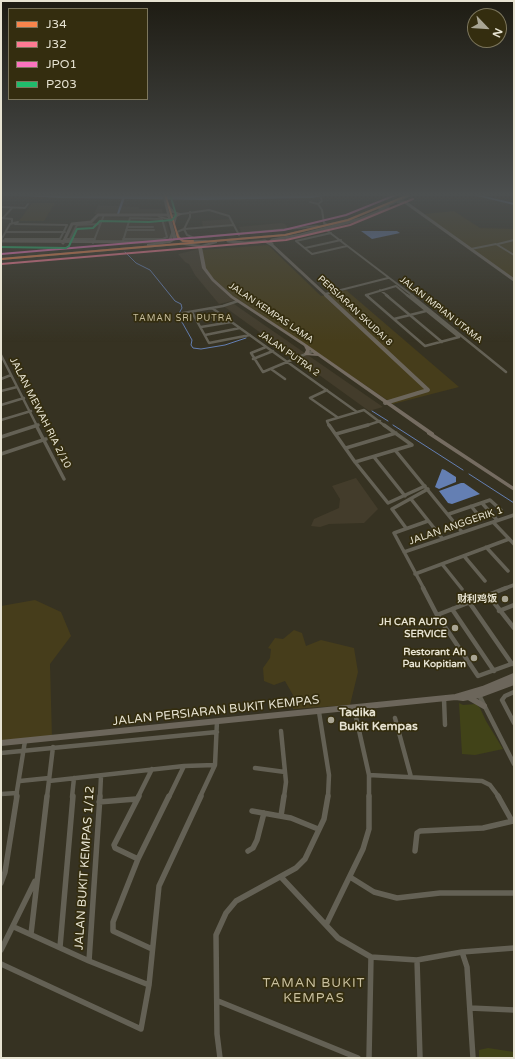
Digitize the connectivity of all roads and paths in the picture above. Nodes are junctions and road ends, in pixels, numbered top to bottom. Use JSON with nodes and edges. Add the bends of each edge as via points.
{"nodes":[{"id":1,"x":157,"y":243,"type":"edge"},
{"id":2,"x":171,"y":243,"type":"edge"},
{"id":3,"x":193,"y":243,"type":"edge"},
{"id":4,"x":209,"y":243,"type":"edge"},
{"id":5,"x":269,"y":243,"type":"edge"},
{"id":6,"x":299,"y":243,"type":"edge"},
{"id":7,"x":326,"y":243,"type":"edge"},
{"id":8,"x":345,"y":243,"type":"edge"},
{"id":9,"x":463,"y":243,"type":"edge"},
{"id":10,"x":184,"y":244,"type":"junction"},
{"id":11,"x":496,"y":244,"type":"joint"},
{"id":12,"x":148,"y":245,"type":"junction"},
{"id":13,"x":272,"y":245,"type":"joint"},
{"id":14,"x":348,"y":246,"type":"junction"},
{"id":15,"x":201,"y":248,"type":"junction"},
{"id":16,"x":305,"y":248,"type":"junction"},
{"id":17,"x":471,"y":249,"type":"junction"},
{"id":18,"x":514,"y":255,"type":"edge"},
{"id":19,"x":1,"y":257,"type":"edge"},
{"id":20,"x":387,"y":277,"type":"junction"},
{"id":21,"x":514,"y":280,"type":"edge"},
{"id":22,"x":380,"y":290,"type":"junction"},
{"id":23,"x":324,"y":293,"type":"junction"},
{"id":24,"x":238,"y":301,"type":"junction"},
{"id":25,"x":212,"y":308,"type":"junction"},
{"id":26,"x":426,"y":311,"type":"junction"},
{"id":27,"x":192,"y":312,"type":"junction"},
{"id":28,"x":184,"y":314,"type":"dead end"},
{"id":29,"x":221,"y":315,"type":"junction"},
{"id":30,"x":410,"y":315,"type":"junction"},
{"id":31,"x":394,"y":319,"type":"junction"},
{"id":32,"x":197,"y":320,"type":"junction"},
{"id":33,"x":231,"y":322,"type":"junction"},
{"id":34,"x":201,"y":328,"type":"junction"},
{"id":35,"x":240,"y":328,"type":"junction"},
{"id":36,"x":205,"y":335,"type":"junction"},
{"id":37,"x":250,"y":335,"type":"junction"},
{"id":38,"x":442,"y":342,"type":"junction"},
{"id":39,"x":302,"y":344,"type":"junction"},
{"id":40,"x":266,"y":347,"type":"junction"},
{"id":41,"x":272,"y":351,"type":"junction"},
{"id":42,"x":313,"y":351,"type":"junction"},
{"id":43,"x":306,"y":354,"type":"junction"},
{"id":44,"x":1,"y":355,"type":"edge"},
{"id":45,"x":254,"y":359,"type":"junction"},
{"id":46,"x":327,"y":361,"type":"junction"},
{"id":47,"x":288,"y":362,"type":"junction"},
{"id":48,"x":6,"y":364,"type":"junction"},
{"id":49,"x":1,"y":365,"type":"edge"},
{"id":50,"x":271,"y":369,"type":"junction"},
{"id":51,"x":506,"y":372,"type":"dead end"},
{"id":52,"x":11,"y":376,"type":"junction"},
{"id":53,"x":1,"y":379,"type":"edge"},
{"id":54,"x":285,"y":379,"type":"dead end"},
{"id":55,"x":17,"y":386,"type":"junction"},
{"id":56,"x":327,"y":390,"type":"junction"},
{"id":57,"x":1,"y":391,"type":"edge"},
{"id":58,"x":24,"y":398,"type":"junction"},
{"id":59,"x":396,"y":400,"type":"junction"},
{"id":60,"x":386,"y":403,"type":"junction"},
{"id":61,"x":1,"y":405,"type":"edge"},
{"id":62,"x":393,"y":407,"type":"junction"},
{"id":63,"x":31,"y":411,"type":"junction"},
{"id":64,"x":357,"y":412,"type":"junction"},
{"id":65,"x":337,"y":417,"type":"junction"},
{"id":66,"x":1,"y":420,"type":"edge"},
{"id":67,"x":380,"y":421,"type":"junction"},
{"id":68,"x":38,"y":425,"type":"junction"},
{"id":69,"x":396,"y":433,"type":"junction"},
{"id":70,"x":432,"y":434,"type":"junction"},
{"id":71,"x":336,"y":435,"type":"junction"},
{"id":72,"x":1,"y":437,"type":"edge"},
{"id":73,"x":46,"y":439,"type":"junction"},
{"id":74,"x":346,"y":448,"type":"junction"},
{"id":75,"x":395,"y":450,"type":"junction"},
{"id":76,"x":1,"y":454,"type":"edge"},
{"id":77,"x":374,"y":456,"type":"junction"},
{"id":78,"x":355,"y":462,"type":"junction"},
{"id":79,"x":64,"y":479,"type":"dead end"},
{"id":80,"x":425,"y":486,"type":"junction"},
{"id":81,"x":428,"y":489,"type":"junction"},
{"id":82,"x":514,"y":489,"type":"edge"},
{"id":83,"x":405,"y":496,"type":"junction"},
{"id":84,"x":411,"y":499,"type":"junction"},
{"id":85,"x":482,"y":503,"type":"junction"},
{"id":86,"x":471,"y":506,"type":"junction"},
{"id":87,"x":501,"y":510,"type":"dead end"},
{"id":88,"x":449,"y":514,"type":"junction"},
{"id":89,"x":514,"y":515,"type":"edge"},
{"id":90,"x":480,"y":517,"type":"dead end"},
{"id":91,"x":428,"y":521,"type":"junction"},
{"id":92,"x":495,"y":521,"type":"junction"},
{"id":93,"x":406,"y":528,"type":"junction"},
{"id":94,"x":462,"y":532,"type":"junction"},
{"id":95,"x":442,"y":538,"type":"junction"},
{"id":96,"x":509,"y":539,"type":"junction"},
{"id":97,"x":514,"y":544,"type":"edge"},
{"id":98,"x":486,"y":547,"type":"junction"},
{"id":99,"x":404,"y":552,"type":"junction"},
{"id":100,"x":464,"y":556,"type":"junction"},
{"id":101,"x":442,"y":564,"type":"junction"},
{"id":102,"x":508,"y":571,"type":"dead end"},
{"id":103,"x":415,"y":574,"type":"junction"},
{"id":104,"x":485,"y":580,"type":"dead end"},
{"id":105,"x":514,"y":585,"type":"edge"},
{"id":106,"x":462,"y":589,"type":"dead end"},
{"id":107,"x":488,"y":595,"type":"junction"},
{"id":108,"x":469,"y":602,"type":"junction"},
{"id":109,"x":514,"y":605,"type":"edge"},
{"id":110,"x":452,"y":609,"type":"junction"},
{"id":111,"x":499,"y":611,"type":"junction"},
{"id":112,"x":437,"y":615,"type":"junction"},
{"id":113,"x":513,"y":627,"type":"edge"},
{"id":114,"x":513,"y":663,"type":"edge"},
{"id":115,"x":494,"y":671,"type":"junction"},
{"id":116,"x":514,"y":676,"type":"edge"},
{"id":117,"x":514,"y":682,"type":"edge"},
{"id":118,"x":514,"y":692,"type":"edge"},
{"id":119,"x":478,"y":693,"type":"junction"},
{"id":120,"x":456,"y":697,"type":"junction"},
{"id":121,"x":468,"y":697,"type":"junction"},
{"id":122,"x":444,"y":699,"type":"junction"},
{"id":123,"x":484,"y":706,"type":"junction"},
{"id":124,"x":319,"y":712,"type":"junction"},
{"id":125,"x":356,"y":717,"type":"dead end"},
{"id":126,"x":396,"y":718,"type":"dead end"},
{"id":127,"x":217,"y":721,"type":"junction"},
{"id":128,"x":514,"y":723,"type":"edge"},
{"id":129,"x":445,"y":725,"type":"dead end"},
{"id":130,"x":217,"y":732,"type":"junction"},
{"id":131,"x":281,"y":732,"type":"dead end"},
{"id":132,"x":25,"y":741,"type":"junction"},
{"id":133,"x":1,"y":744,"type":"edge"},
{"id":134,"x":52,"y":747,"type":"junction"},
{"id":135,"x":23,"y":751,"type":"junction"},
{"id":136,"x":1,"y":753,"type":"edge"},
{"id":137,"x":514,"y":764,"type":"edge"},
{"id":138,"x":215,"y":765,"type":"junction"},
{"id":139,"x":184,"y":766,"type":"junction"},
{"id":140,"x":255,"y":768,"type":"dead end"},
{"id":141,"x":152,"y":769,"type":"junction"},
{"id":142,"x":285,"y":772,"type":"junction"},
{"id":143,"x":369,"y":775,"type":"junction"},
{"id":144,"x":101,"y":776,"type":"junction"},
{"id":145,"x":411,"y":777,"type":"junction"},
{"id":146,"x":74,"y":778,"type":"junction"},
{"id":147,"x":49,"y":780,"type":"junction"},
{"id":148,"x":20,"y":781,"type":"junction"},
{"id":149,"x":17,"y":793,"type":"junction"},
{"id":150,"x":1,"y":794,"type":"edge"},
{"id":151,"x":136,"y":800,"type":"junction"},
{"id":152,"x":99,"y":802,"type":"junction"},
{"id":153,"x":252,"y":811,"type":"dead end"},
{"id":154,"x":264,"y":813,"type":"junction"},
{"id":155,"x":281,"y":816,"type":"junction"},
{"id":156,"x":513,"y":821,"type":"edge"},
{"id":157,"x":318,"y":829,"type":"junction"},
{"id":158,"x":415,"y":850,"type":"dead end"},
{"id":159,"x":248,"y":851,"type":"dead end"},
{"id":160,"x":138,"y":859,"type":"junction"},
{"id":161,"x":37,"y":876,"type":"junction"},
{"id":162,"x":281,"y":877,"type":"junction"},
{"id":163,"x":350,"y":877,"type":"junction"},
{"id":164,"x":1,"y":883,"type":"edge"},
{"id":165,"x":514,"y":893,"type":"edge"},
{"id":166,"x":326,"y":925,"type":"junction"},
{"id":167,"x":14,"y":927,"type":"junction"},
{"id":168,"x":31,"y":934,"type":"junction"},
{"id":169,"x":60,"y":948,"type":"junction"},
{"id":170,"x":514,"y":948,"type":"edge"},
{"id":171,"x":152,"y":949,"type":"junction"},
{"id":172,"x":1,"y":950,"type":"edge"},
{"id":173,"x":462,"y":952,"type":"junction"},
{"id":174,"x":371,"y":957,"type":"junction"},
{"id":175,"x":417,"y":960,"type":"junction"},
{"id":176,"x":89,"y":961,"type":"junction"},
{"id":177,"x":1,"y":964,"type":"edge"},
{"id":178,"x":149,"y":985,"type":"junction"},
{"id":179,"x":218,"y":1001,"type":"junction"},
{"id":180,"x":470,"y":1008,"type":"junction"},
{"id":181,"x":514,"y":1010,"type":"edge"},
{"id":182,"x":220,"y":1058,"type":"edge"},
{"id":183,"x":358,"y":1058,"type":"edge"},
{"id":184,"x":369,"y":1058,"type":"edge"},
{"id":185,"x":420,"y":1058,"type":"edge"},
{"id":186,"x":473,"y":1058,"type":"edge"}],
"edges":[{"from":1,"to":12,"type":"main road"},
{"from":2,"to":12,"type":"highway"},
{"from":3,"to":10,"type":"highway"},
{"from":4,"to":15,"type":"main road"},
{"from":5,"to":13,"type":"street"},
{"from":6,"to":16,"type":"street"},
{"from":7,"to":16,"type":"street"},
{"from":8,"to":14,"type":"street","name":"JALAN IMPIAN UTAMA"},
{"from":9,"to":17,"type":"street"},
{"from":10,"to":15,"type":"main road","via":[[198,245]]},
{"from":10,"to":19,"type":"highway"},
{"from":11,"to":17,"type":"street"},
{"from":11,"to":18,"type":"street"},
{"from":12,"to":19,"type":"highway"},
{"from":13,"to":23,"type":"street","name":"PERSIARAN SKUDAI 8"},
{"from":14,"to":16,"type":"street","via":[[312,254]]},
{"from":14,"to":20,"type":"street","name":"JALAN IMPIAN UTAMA"},
{"from":15,"to":24,"type":"main road","name":"JALAN KEMPAS LAMA","via":[[202,262],[208,274]]},
{"from":17,"to":21,"type":"street"},
{"from":20,"to":23,"type":"street"},
{"from":20,"to":51,"type":"street","name":"JALAN IMPIAN UTAMA"},
{"from":22,"to":26,"type":"street","via":[[396,286]]},
{"from":22,"to":30,"type":"street"},
{"from":22,"to":31,"type":"street","via":[[367,293],[366,296]]},
{"from":23,"to":59,"type":"street","name":"PERSIARAN SKUDAI 8","via":[[426,388],[426,392]]},
{"from":24,"to":25,"type":"street"},
{"from":24,"to":39,"type":"main road","name":"JALAN KEMPAS LAMA"},
{"from":25,"to":27,"type":"street"},
{"from":25,"to":29,"type":"street","name":"JALAN PUTRA 2"},
{"from":26,"to":30,"type":"street"},
{"from":26,"to":38,"type":"street","via":[[459,337]]},
{"from":27,"to":28,"type":"street"},
{"from":27,"to":32,"type":"street"},
{"from":29,"to":32,"type":"street"},
{"from":29,"to":33,"type":"street","name":"JALAN PUTRA 2"},
{"from":30,"to":31,"type":"street"},
{"from":30,"to":38,"type":"street"},
{"from":31,"to":38,"type":"street","via":[[425,346]]},
{"from":32,"to":34,"type":"street"},
{"from":33,"to":34,"type":"street"},
{"from":33,"to":35,"type":"street","name":"JALAN PUTRA 2"},
{"from":34,"to":36,"type":"street"},
{"from":35,"to":36,"type":"street"},
{"from":35,"to":37,"type":"street","name":"JALAN PUTRA 2"},
{"from":36,"to":37,"type":"street","via":[[211,343]]},
{"from":37,"to":40,"type":"street","name":"JALAN PUTRA 2"},
{"from":39,"to":42,"type":"main road","name":"JALAN KEMPAS LAMA"},
{"from":39,"to":43,"type":"main road","via":[[308,350]]},
{"from":40,"to":41,"type":"street","name":"JALAN PUTRA 2"},
{"from":40,"to":45,"type":"street","via":[[251,353]]},
{"from":41,"to":45,"type":"street"},
{"from":41,"to":47,"type":"street","name":"JALAN PUTRA 2"},
{"from":42,"to":43,"type":"street"},
{"from":42,"to":46,"type":"main road","name":"JALAN KEMPAS LAMA"},
{"from":43,"to":46,"type":"main road","via":[[315,354]]},
{"from":43,"to":47,"type":"street"},
{"from":44,"to":48,"type":"street","name":"JALAN MEWAH RIA 2/10"},
{"from":45,"to":50,"type":"street","via":[[262,372]]},
{"from":46,"to":60,"type":"main road","name":"JALAN KEMPAS LAMA"},
{"from":47,"to":50,"type":"street"},
{"from":47,"to":56,"type":"street","name":"JALAN PUTRA 2"},
{"from":48,"to":49,"type":"street"},
{"from":48,"to":52,"type":"street","name":"JALAN MEWAH RIA 2/10"},
{"from":50,"to":54,"type":"street"},
{"from":52,"to":53,"type":"street"},
{"from":52,"to":55,"type":"street","name":"JALAN MEWAH RIA 2/10"},
{"from":55,"to":57,"type":"street"},
{"from":55,"to":58,"type":"street","name":"JALAN MEWAH RIA 2/10"},
{"from":56,"to":64,"type":"street","name":"JALAN PUTRA 2"},
{"from":56,"to":65,"type":"street","via":[[310,398]]},
{"from":58,"to":61,"type":"street"},
{"from":58,"to":63,"type":"street","name":"JALAN MEWAH RIA 2/10"},
{"from":59,"to":60,"type":"street"},
{"from":59,"to":62,"type":"main road"},
{"from":60,"to":62,"type":"main road","name":"JALAN KEMPAS LAMA"},
{"from":60,"to":70,"type":"main road","name":"JALAN KEMPAS LAMA"},
{"from":62,"to":70,"type":"main road","name":"JALAN KEMPAS LAMA"},
{"from":63,"to":66,"type":"street"},
{"from":63,"to":68,"type":"street","name":"JALAN MEWAH RIA 2/10"},
{"from":64,"to":65,"type":"street"},
{"from":64,"to":67,"type":"street","via":[[364,410]]},
{"from":65,"to":71,"type":"street","via":[[328,420]]},
{"from":67,"to":69,"type":"street"},
{"from":67,"to":71,"type":"street"},
{"from":68,"to":72,"type":"street"},
{"from":68,"to":73,"type":"street","name":"JALAN MEWAH RIA 2/10"},
{"from":69,"to":74,"type":"street"},
{"from":69,"to":75,"type":"street","via":[[412,445]]},
{"from":70,"to":82,"type":"main road","name":"JALAN KEMPAS LAMA"},
{"from":71,"to":74,"type":"street"},
{"from":73,"to":76,"type":"street"},
{"from":73,"to":79,"type":"street","name":"JALAN MEWAH RIA 2/10"},
{"from":74,"to":78,"type":"street"},
{"from":75,"to":77,"type":"street"},
{"from":75,"to":80,"type":"street"},
{"from":77,"to":78,"type":"street"},
{"from":77,"to":83,"type":"street"},
{"from":78,"to":83,"type":"street","via":[[386,502],[390,503]]},
{"from":80,"to":81,"type":"street"},
{"from":80,"to":83,"type":"street"},
{"from":81,"to":84,"type":"street"},
{"from":81,"to":88,"type":"street"},
{"from":84,"to":91,"type":"street"},
{"from":84,"to":93,"type":"street","via":[[392,510]]},
{"from":85,"to":86,"type":"street"},
{"from":85,"to":87,"type":"street","via":[[490,500]]},
{"from":85,"to":92,"type":"street"},
{"from":86,"to":88,"type":"street"},
{"from":86,"to":90,"type":"street"},
{"from":88,"to":94,"type":"street"},
{"from":89,"to":92,"type":"street","name":"JALAN ANGGERIK 1"},
{"from":91,"to":93,"type":"street"},
{"from":91,"to":95,"type":"street"},
{"from":92,"to":94,"type":"street","name":"JALAN ANGGERIK 1"},
{"from":92,"to":96,"type":"street"},
{"from":93,"to":99,"type":"street","via":[[394,532]]},
{"from":94,"to":95,"type":"street","name":"JALAN ANGGERIK 1"},
{"from":95,"to":99,"type":"street","name":"JALAN ANGGERIK 1"},
{"from":96,"to":97,"type":"street"},
{"from":96,"to":98,"type":"street"},
{"from":98,"to":100,"type":"street"},
{"from":98,"to":102,"type":"street"},
{"from":99,"to":103,"type":"street"},
{"from":100,"to":101,"type":"street"},
{"from":100,"to":104,"type":"street"},
{"from":101,"to":103,"type":"street"},
{"from":101,"to":106,"type":"street"},
{"from":103,"to":112,"type":"street"},
{"from":105,"to":107,"type":"street"},
{"from":107,"to":108,"type":"street"},
{"from":107,"to":111,"type":"street"},
{"from":108,"to":110,"type":"street"},
{"from":108,"to":114,"type":"street"},
{"from":109,"to":111,"type":"street"},
{"from":110,"to":112,"type":"street"},
{"from":110,"to":115,"type":"street"},
{"from":111,"to":113,"type":"street"},
{"from":112,"to":115,"type":"street","via":[[475,673],[480,676]]},
{"from":114,"to":115,"type":"street"},
{"from":116,"to":119,"type":"street","name":"JALAN PERSIARAN BUKIT KEMPAS"},
{"from":117,"to":119,"type":"street","name":"JALAN PERSIARAN BUKIT KEMPAS"},
{"from":118,"to":128,"type":"street","via":[[502,700]]},
{"from":119,"to":120,"type":"street","name":"JALAN PERSIARAN BUKIT KEMPAS"},
{"from":119,"to":121,"type":"street","name":"JALAN PERSIARAN BUKIT KEMPAS"},
{"from":119,"to":123,"type":"street"},
{"from":120,"to":121,"type":"street","name":"JALAN PERSIARAN BUKIT KEMPAS"},
{"from":120,"to":122,"type":"street","name":"JALAN PERSIARAN BUKIT KEMPAS"},
{"from":121,"to":123,"type":"street"},
{"from":122,"to":124,"type":"street","name":"JALAN PERSIARAN BUKIT KEMPAS"},
{"from":122,"to":129,"type":"street"},
{"from":123,"to":137,"type":"street"},
{"from":124,"to":127,"type":"street","name":"JALAN PERSIARAN BUKIT KEMPAS"},
{"from":124,"to":157,"type":"street","via":[[329,781],[324,819]]},
{"from":125,"to":143,"type":"street"},
{"from":126,"to":145,"type":"street"},
{"from":127,"to":130,"type":"street"},
{"from":127,"to":132,"type":"street","name":"JALAN PERSIARAN BUKIT KEMPAS"},
{"from":130,"to":134,"type":"street"},
{"from":130,"to":138,"type":"street"},
{"from":131,"to":142,"type":"street"},
{"from":132,"to":133,"type":"street","name":"JALAN PERSIARAN BUKIT KEMPAS"},
{"from":132,"to":135,"type":"street"},
{"from":134,"to":135,"type":"street"},
{"from":134,"to":147,"type":"street"},
{"from":135,"to":136,"type":"street"},
{"from":135,"to":148,"type":"street"},
{"from":138,"to":139,"type":"street"},
{"from":138,"to":171,"type":"street","via":[[160,886]]},
{"from":139,"to":141,"type":"street"},
{"from":139,"to":160,"type":"street"},
{"from":140,"to":142,"type":"street"},
{"from":141,"to":144,"type":"street"},
{"from":141,"to":151,"type":"street"},
{"from":142,"to":155,"type":"street"},
{"from":143,"to":145,"type":"street"},
{"from":143,"to":163,"type":"street","via":[[369,829]]},
{"from":144,"to":146,"type":"street"},
{"from":144,"to":152,"type":"street","name":"JALAN BUKIT KEMPAS 1/12"},
{"from":145,"to":156,"type":"street","via":[[482,781],[497,793]]},
{"from":146,"to":147,"type":"street"},
{"from":146,"to":169,"type":"street"},
{"from":147,"to":148,"type":"street"},
{"from":147,"to":161,"type":"street"},
{"from":148,"to":149,"type":"street"},
{"from":149,"to":150,"type":"street"},
{"from":149,"to":164,"type":"street","via":[[5,872]]},
{"from":151,"to":152,"type":"street"},
{"from":151,"to":160,"type":"street","via":[[114,845],[115,848]]},
{"from":152,"to":176,"type":"street","name":"JALAN BUKIT KEMPAS 1/12"},
{"from":153,"to":154,"type":"street"},
{"from":154,"to":155,"type":"street"},
{"from":154,"to":159,"type":"street","via":[[257,840]]},
{"from":155,"to":157,"type":"street"},
{"from":156,"to":158,"type":"street","via":[[483,828],[420,831],[417,833]]},
{"from":157,"to":162,"type":"street","via":[[305,859]]},
{"from":160,"to":171,"type":"street","via":[[126,885],[113,931]]},
{"from":161,"to":167,"type":"street"},
{"from":161,"to":168,"type":"street"},
{"from":162,"to":166,"type":"street"},
{"from":162,"to":179,"type":"street","via":[[246,894],[226,913],[216,936]]},
{"from":163,"to":165,"type":"street","via":[[374,892],[397,898],[440,894]]},
{"from":163,"to":166,"type":"street"},
{"from":166,"to":174,"type":"street","via":[[338,938]]},
{"from":167,"to":168,"type":"street"},
{"from":167,"to":172,"type":"street"},
{"from":168,"to":169,"type":"street"},
{"from":169,"to":176,"type":"street"},
{"from":170,"to":173,"type":"street"},
{"from":171,"to":178,"type":"street"},
{"from":173,"to":175,"type":"street"},
{"from":173,"to":180,"type":"street","via":[[467,967]]},
{"from":174,"to":175,"type":"street"},
{"from":174,"to":184,"type":"street"},
{"from":175,"to":185,"type":"street"},
{"from":176,"to":178,"type":"street"},
{"from":177,"to":178,"type":"street","via":[[140,1029]]},
{"from":179,"to":182,"type":"street","via":[[217,1034]]},
{"from":179,"to":183,"type":"street"},
{"from":180,"to":181,"type":"street"},
{"from":180,"to":186,"type":"street"}]}
